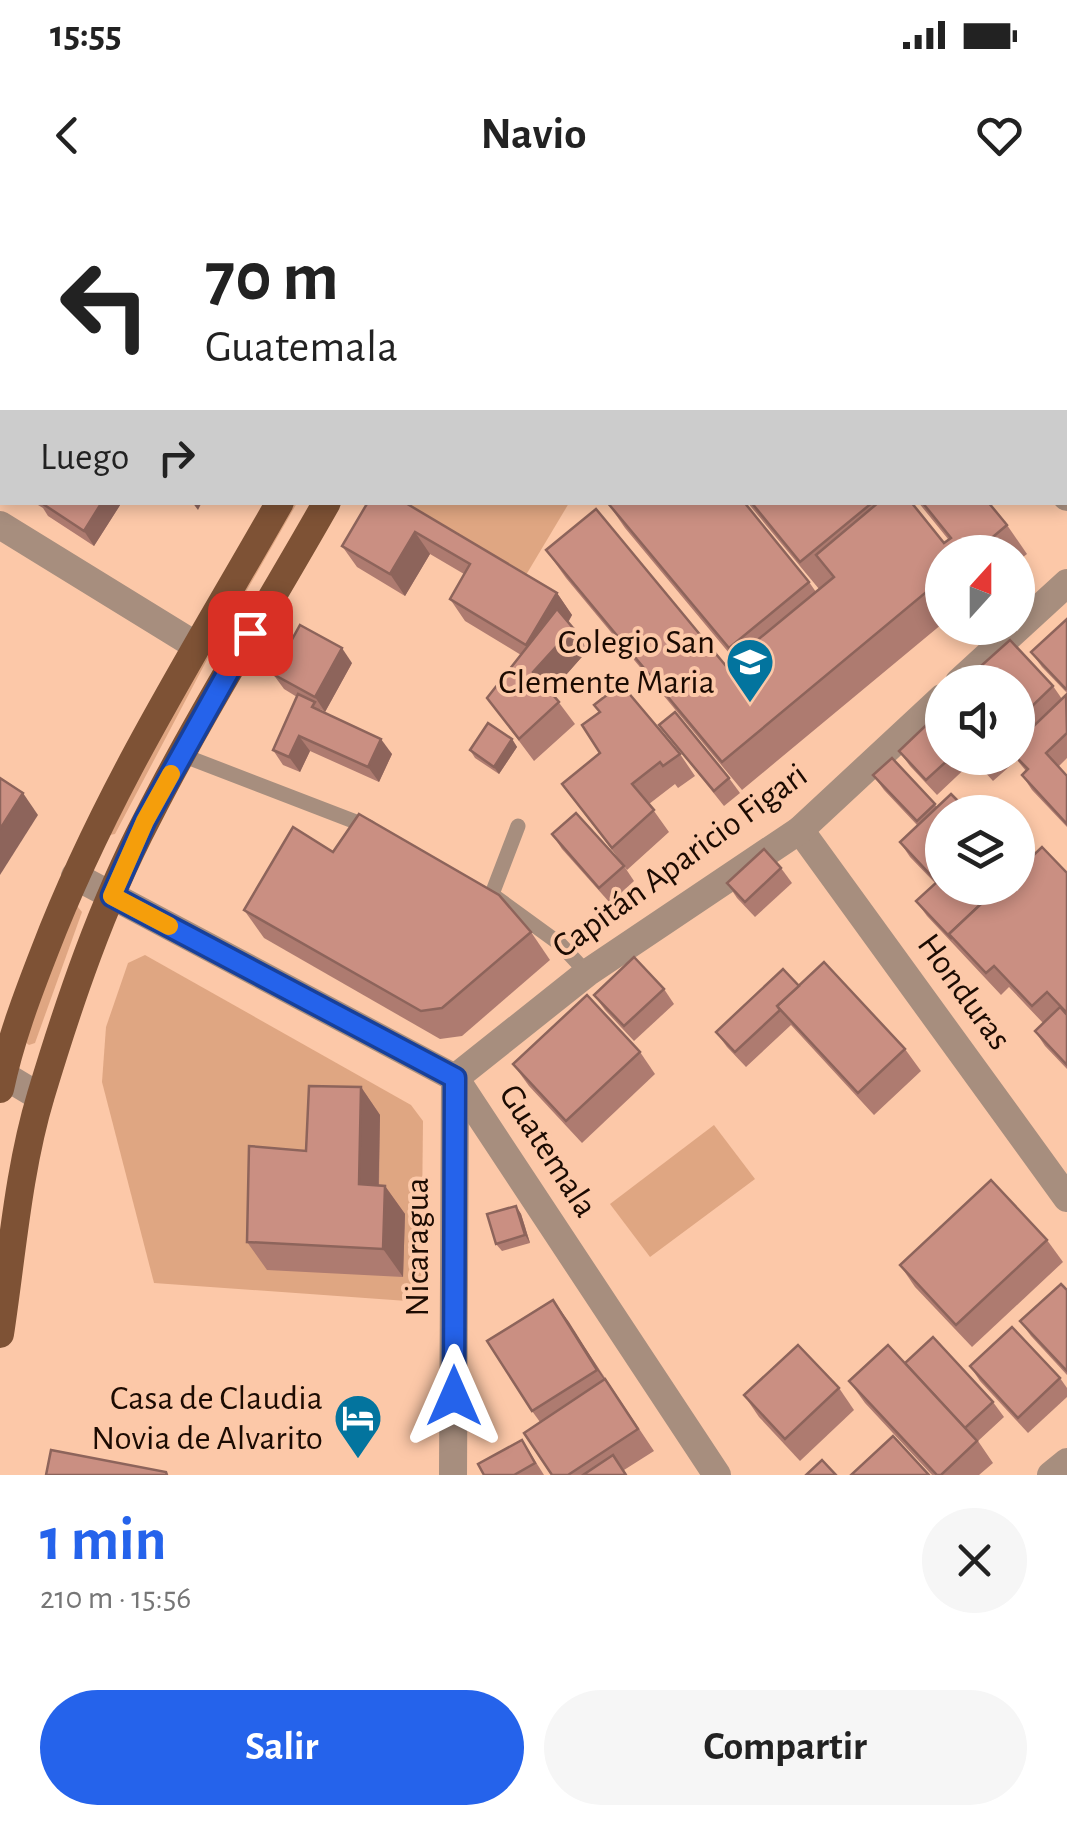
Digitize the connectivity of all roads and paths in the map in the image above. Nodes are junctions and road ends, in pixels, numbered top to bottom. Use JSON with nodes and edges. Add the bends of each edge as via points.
{"nodes":[{"id":1,"x":278,"y":505,"type":"edge"},
{"id":2,"x":325,"y":505,"type":"edge"},
{"id":3,"x":0,"y":525,"type":"edge"},
{"id":4,"x":1067,"y":583,"type":"edge"},
{"id":5,"x":195,"y":645,"type":"junction"},
{"id":6,"x":978,"y":665,"type":"edge"},
{"id":7,"x":925,"y":714,"type":"edge"},
{"id":8,"x":182,"y":755,"type":"junction"},
{"id":9,"x":518,"y":826,"type":"dead end"},
{"id":10,"x":800,"y":830,"type":"junction"},
{"id":11,"x":384,"y":832,"type":"edge"},
{"id":12,"x":75,"y":876,"type":"junction"},
{"id":13,"x":112,"y":896,"type":"junction"},
{"id":14,"x":587,"y":973,"type":"junction"},
{"id":15,"x":455,"y":1078,"type":"junction"},
{"id":16,"x":1,"y":1079,"type":"edge"},
{"id":17,"x":40,"y":1097,"type":"junction"},
{"id":18,"x":1067,"y":1198,"type":"edge"},
{"id":19,"x":0,"y":1334,"type":"edge"},
{"id":20,"x":1067,"y":1462,"type":"edge"},
{"id":21,"x":453,"y":1475,"type":"edge"},
{"id":22,"x":717,"y":1475,"type":"edge"},
{"id":23,"x":1051,"y":1475,"type":"edge"}],
"edges":[{"from":1,"to":5,"type":"main road"},
{"from":2,"to":8,"type":"main road"},
{"from":3,"to":5,"type":"street"},
{"from":4,"to":6,"type":"street"},
{"from":5,"to":12,"type":"main road"},
{"from":7,"to":10,"type":"street","name":"Capitán Aparicio Figari"},
{"from":8,"to":11,"type":"lane"},
{"from":8,"to":13,"type":"main road"},
{"from":9,"to":14,"type":"lane","via":[[486,891],[560,944]]},
{"from":10,"to":14,"type":"street","name":"Capitán Aparicio Figari"},
{"from":10,"to":18,"type":"street","name":"Honduras"},
{"from":12,"to":13,"type":"street","name":"Guatemala"},
{"from":12,"to":16,"type":"main road"},
{"from":13,"to":15,"type":"street","name":"Guatemala"},
{"from":13,"to":17,"type":"main road"},
{"from":14,"to":15,"type":"street","name":"Capitán Aparicio Figari"},
{"from":15,"to":21,"type":"street","name":"Nicaragua"},
{"from":15,"to":22,"type":"street","name":"Guatemala"},
{"from":16,"to":17,"type":"street"},
{"from":17,"to":19,"type":"main road"},
{"from":20,"to":23,"type":"street"}]}
